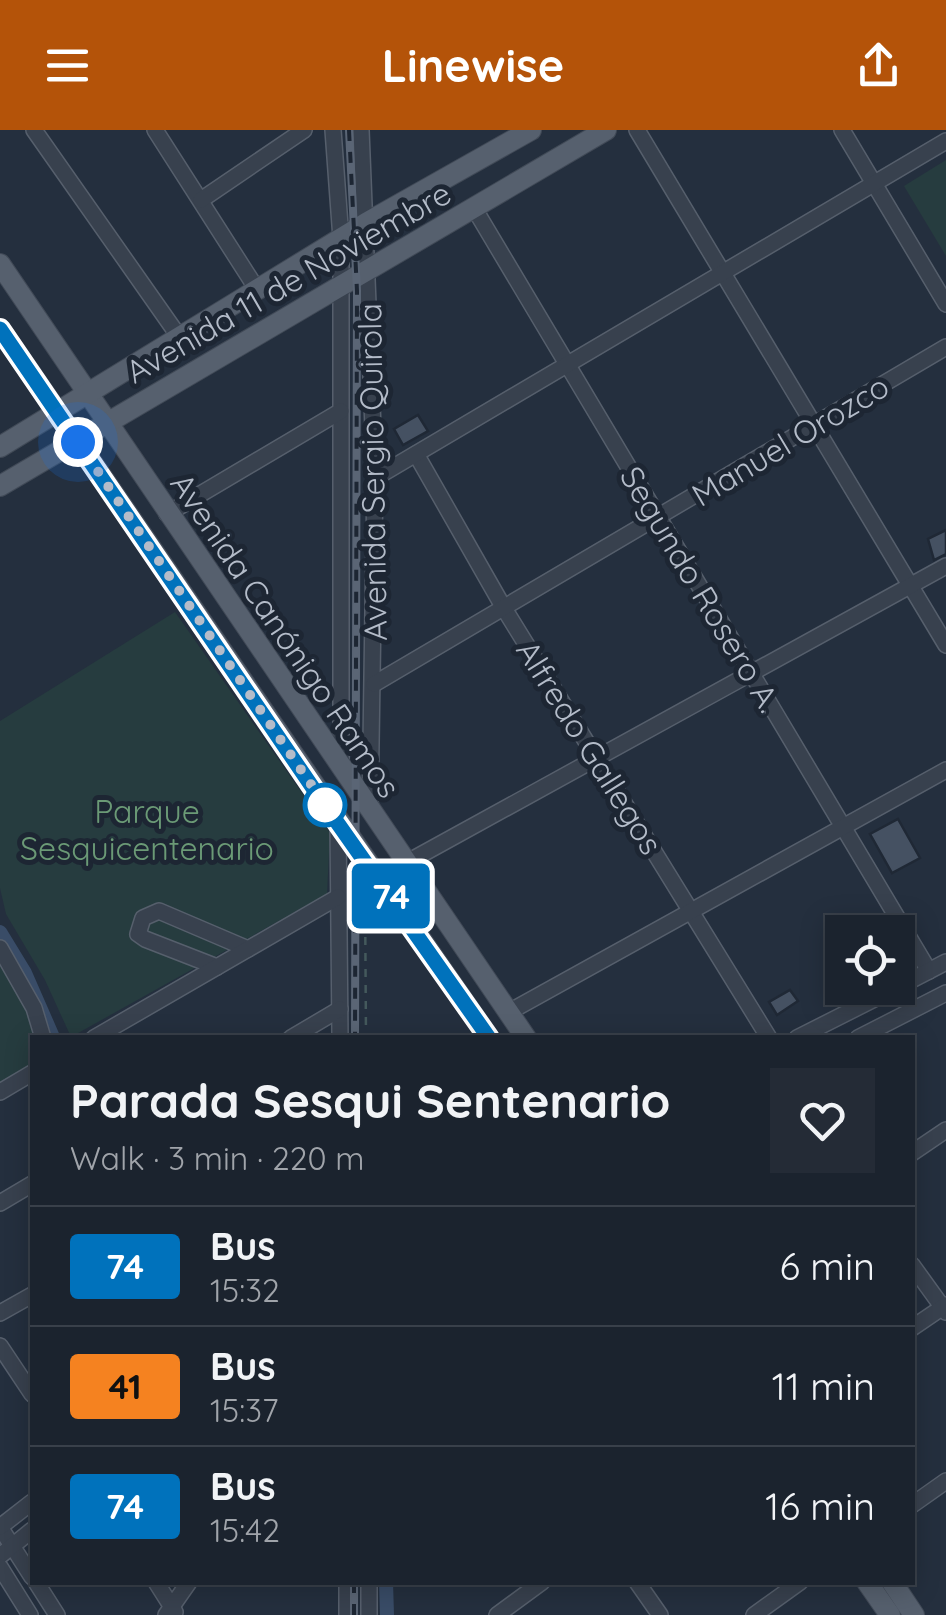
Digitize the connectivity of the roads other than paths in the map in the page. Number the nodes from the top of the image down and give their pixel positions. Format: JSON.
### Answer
{"nodes":[{"id":1,"x":34,"y":130,"type":"edge"},
{"id":2,"x":155,"y":130,"type":"edge"},
{"id":3,"x":304,"y":130,"type":"edge"},
{"id":4,"x":333,"y":130,"type":"edge"},
{"id":5,"x":361,"y":130,"type":"edge"},
{"id":6,"x":532,"y":130,"type":"edge"},
{"id":7,"x":606,"y":130,"type":"edge"},
{"id":8,"x":637,"y":130,"type":"edge"},
{"id":9,"x":842,"y":130,"type":"edge"},
{"id":10,"x":946,"y":141,"type":"edge"},
{"id":11,"x":872,"y":183,"type":"junction"},
{"id":12,"x":202,"y":200,"type":"junction"},
{"id":13,"x":474,"y":208,"type":"junction"},
{"id":14,"x":366,"y":223,"type":"junction"},
{"id":15,"x":341,"y":238,"type":"junction"},
{"id":16,"x":0,"y":264,"type":"edge"},
{"id":17,"x":369,"y":267,"type":"junction"},
{"id":18,"x":720,"y":273,"type":"junction"},
{"id":19,"x":341,"y":284,"type":"junction"},
{"id":20,"x":258,"y":291,"type":"junction"},
{"id":21,"x":946,"y":304,"type":"edge"},
{"id":22,"x":0,"y":329,"type":"edge"},
{"id":23,"x":180,"y":338,"type":"junction"},
{"id":24,"x":946,"y":347,"type":"edge"},
{"id":25,"x":568,"y":365,"type":"junction"},
{"id":26,"x":88,"y":394,"type":"junction"},
{"id":27,"x":341,"y":411,"type":"junction"},
{"id":28,"x":57,"y":412,"type":"junction"},
{"id":29,"x":106,"y":423,"type":"junction"},
{"id":30,"x":812,"y":427,"type":"junction"},
{"id":31,"x":78,"y":442,"type":"junction"},
{"id":32,"x":0,"y":446,"type":"edge"},
{"id":33,"x":416,"y":454,"type":"junction"},
{"id":34,"x":375,"y":478,"type":"junction"},
{"id":35,"x":0,"y":486,"type":"edge"},
{"id":36,"x":167,"y":514,"type":"junction"},
{"id":37,"x":659,"y":518,"type":"junction"},
{"id":38,"x":946,"y":566,"type":"edge"},
{"id":39,"x":910,"y":586,"type":"junction"},
{"id":40,"x":505,"y":610,"type":"junction"},
{"id":41,"x":946,"y":645,"type":"edge"},
{"id":42,"x":752,"y":674,"type":"junction"},
{"id":43,"x":374,"y":684,"type":"junction"},
{"id":44,"x":598,"y":759,"type":"junction"},
{"id":45,"x":340,"y":770,"type":"junction"},
{"id":46,"x":946,"y":770,"type":"edge"},
{"id":47,"x":315,"y":791,"type":"junction"},
{"id":48,"x":370,"y":814,"type":"junction"},
{"id":49,"x":338,"y":823,"type":"junction"},
{"id":50,"x":844,"y":828,"type":"junction"},
{"id":51,"x":406,"y":863,"type":"junction"},
{"id":52,"x":338,"y":897,"type":"junction"},
{"id":53,"x":692,"y":912,"type":"junction"},
{"id":54,"x":0,"y":948,"type":"edge"},
{"id":55,"x":248,"y":949,"type":"junction"},
{"id":56,"x":946,"y":962,"type":"edge"},
{"id":57,"x":217,"y":966,"type":"junction"},
{"id":58,"x":929,"y":970,"type":"junction"},
{"id":59,"x":915,"y":977,"type":"edge"},
{"id":60,"x":946,"y":993,"type":"edge"},
{"id":61,"x":862,"y":1005,"type":"edge"},
{"id":62,"x":340,"y":1009,"type":"junction"},
{"id":63,"x":509,"y":1012,"type":"junction"},
{"id":64,"x":42,"y":1035,"type":"edge"},
{"id":65,"x":99,"y":1035,"type":"edge"},
{"id":66,"x":296,"y":1035,"type":"edge"},
{"id":67,"x":340,"y":1035,"type":"edge"},
{"id":68,"x":487,"y":1035,"type":"edge"},
{"id":69,"x":524,"y":1035,"type":"edge"},
{"id":70,"x":767,"y":1035,"type":"edge"},
{"id":71,"x":804,"y":1035,"type":"edge"},
{"id":72,"x":864,"y":1035,"type":"edge"},
{"id":73,"x":30,"y":1074,"type":"edge"},
{"id":74,"x":0,"y":1092,"type":"edge"},
{"id":75,"x":946,"y":1130,"type":"edge"},
{"id":76,"x":915,"y":1151,"type":"edge"},
{"id":77,"x":30,"y":1185,"type":"edge"},
{"id":78,"x":0,"y":1203,"type":"edge"},
{"id":79,"x":915,"y":1269,"type":"edge"},
{"id":80,"x":30,"y":1296,"type":"edge"},
{"id":81,"x":945,"y":1308,"type":"edge"},
{"id":82,"x":0,"y":1313,"type":"edge"},
{"id":83,"x":915,"y":1326,"type":"edge"},
{"id":84,"x":0,"y":1346,"type":"edge"},
{"id":85,"x":30,"y":1391,"type":"edge"},
{"id":86,"x":946,"y":1481,"type":"edge"},
{"id":87,"x":915,"y":1503,"type":"edge"},
{"id":88,"x":30,"y":1504,"type":"edge"},
{"id":89,"x":0,"y":1527,"type":"edge"},
{"id":90,"x":30,"y":1532,"type":"edge"},
{"id":91,"x":6,"y":1551,"type":"edge"},
{"id":92,"x":0,"y":1567,"type":"edge"},
{"id":93,"x":30,"y":1576,"type":"edge"},
{"id":94,"x":37,"y":1585,"type":"edge"},
{"id":95,"x":158,"y":1585,"type":"edge"},
{"id":96,"x":187,"y":1585,"type":"edge"},
{"id":97,"x":348,"y":1585,"type":"edge"},
{"id":98,"x":369,"y":1585,"type":"edge"},
{"id":99,"x":538,"y":1585,"type":"edge"},
{"id":100,"x":639,"y":1585,"type":"edge"},
{"id":101,"x":796,"y":1585,"type":"edge"},
{"id":102,"x":870,"y":1585,"type":"edge"},
{"id":103,"x":894,"y":1585,"type":"edge"},
{"id":104,"x":172,"y":1612,"type":"edge"},
{"id":105,"x":30,"y":1615,"type":"edge"},
{"id":106,"x":57,"y":1615,"type":"edge"},
{"id":107,"x":347,"y":1615,"type":"edge"},
{"id":108,"x":369,"y":1615,"type":"edge"},
{"id":109,"x":497,"y":1615,"type":"edge"},
{"id":110,"x":660,"y":1615,"type":"edge"},
{"id":111,"x":754,"y":1615,"type":"edge"},
{"id":112,"x":890,"y":1615,"type":"edge"},
{"id":113,"x":914,"y":1615,"type":"edge"}],
"edges":[{"from":1,"to":23,"type":"street"},
{"from":2,"to":12,"type":"street"},
{"from":3,"to":12,"type":"street"},
{"from":4,"to":15,"type":"street","name":"Avenida Sergio Quirola"},
{"from":5,"to":14,"type":"street","name":"Avenida Sergio Quirola"},
{"from":6,"to":14,"type":"main road","name":"Avenida 11 de Noviembre"},
{"from":7,"to":13,"type":"main road","name":"Avenida 11 de Noviembre"},
{"from":8,"to":18,"type":"street"},
{"from":9,"to":11,"type":"street"},
{"from":10,"to":11,"type":"street"},
{"from":11,"to":18,"type":"street"},
{"from":11,"to":21,"type":"street"},
{"from":12,"to":20,"type":"street"},
{"from":13,"to":17,"type":"main road","name":"Avenida 11 de Noviembre"},
{"from":13,"to":25,"type":"street","name":"Segundo Rosero A."},
{"from":14,"to":15,"type":"main road","name":"Avenida 11 de Noviembre"},
{"from":14,"to":17,"type":"street","name":"Avenida Sergio Quirola"},
{"from":15,"to":19,"type":"street","name":"Avenida Sergio Quirola"},
{"from":15,"to":20,"type":"main road","name":"Avenida 11 de Noviembre"},
{"from":16,"to":26,"type":"main road","name":"Avenida Canónigo Ramos"},
{"from":17,"to":19,"type":"main road","name":"Avenida 11 de Noviembre"},
{"from":17,"to":34,"type":"street","name":"Avenida Sergio Quirola"},
{"from":18,"to":25,"type":"street"},
{"from":18,"to":30,"type":"street"},
{"from":19,"to":27,"type":"street","name":"Avenida Sergio Quirola"},
{"from":19,"to":29,"type":"main road","name":"Avenida 11 de Noviembre"},
{"from":20,"to":23,"type":"main road","name":"Avenida 11 de Noviembre"},
{"from":22,"to":28,"type":"main road","name":"Avenida Canónigo Ramos"},
{"from":23,"to":26,"type":"main road","name":"Avenida 11 de Noviembre"},
{"from":24,"to":30,"type":"street","name":"Manuel Orozco"},
{"from":25,"to":33,"type":"street"},
{"from":25,"to":37,"type":"street","name":"Segundo Rosero A."},
{"from":26,"to":28,"type":"main road","name":"Avenida 11 de Noviembre"},
{"from":26,"to":29,"type":"main road","name":"Avenida Canónigo Ramos"},
{"from":27,"to":36,"type":"street"},
{"from":27,"to":45,"type":"street","name":"Avenida Sergio Quirola"},
{"from":28,"to":31,"type":"main road","name":"Avenida Canónigo Ramos"},
{"from":28,"to":32,"type":"main road","name":"Avenida 11 de Noviembre"},
{"from":29,"to":31,"type":"main road","name":"Avenida 11 de Noviembre"},
{"from":29,"to":36,"type":"main road","name":"Avenida Canónigo Ramos"},
{"from":30,"to":37,"type":"street","name":"Manuel Orozco"},
{"from":30,"to":39,"type":"street"},
{"from":31,"to":35,"type":"main road","name":"Avenida 11 de Noviembre"},
{"from":31,"to":47,"type":"main road","name":"Avenida Canónigo Ramos"},
{"from":33,"to":34,"type":"street"},
{"from":33,"to":40,"type":"street","name":"Alfredo Gallegos"},
{"from":34,"to":43,"type":"street","name":"Avenida Sergio Quirola"},
{"from":36,"to":45,"type":"main road","name":"Avenida Canónigo Ramos"},
{"from":37,"to":40,"type":"street","name":"Manuel Orozco"},
{"from":37,"to":42,"type":"street","name":"Segundo Rosero A."},
{"from":38,"to":39,"type":"street"},
{"from":39,"to":41,"type":"street"},
{"from":39,"to":42,"type":"street"},
{"from":40,"to":43,"type":"street","name":"Manuel Orozco"},
{"from":40,"to":44,"type":"street","name":"Alfredo Gallegos"},
{"from":42,"to":44,"type":"street"},
{"from":42,"to":50,"type":"street","name":"Segundo Rosero A."},
{"from":43,"to":48,"type":"street","name":"Avenida Sergio Quirola"},
{"from":44,"to":51,"type":"street"},
{"from":44,"to":53,"type":"street","name":"Alfredo Gallegos"},
{"from":45,"to":47,"type":"main road"},
{"from":45,"to":48,"type":"main road","name":"Avenida Canónigo Ramos"},
{"from":46,"to":50,"type":"street"},
{"from":47,"to":49,"type":"main road","name":"Avenida Canónigo Ramos"},
{"from":48,"to":51,"type":"main road","name":"Avenida Canónigo Ramos"},
{"from":49,"to":52,"type":"street"},
{"from":49,"to":68,"type":"main road","name":"Avenida Canónigo Ramos"},
{"from":50,"to":53,"type":"street"},
{"from":50,"to":58,"type":"street","name":"Segundo Rosero A."},
{"from":51,"to":63,"type":"main road","name":"Avenida Canónigo Ramos"},
{"from":52,"to":55,"type":"street"},
{"from":52,"to":62,"type":"street"},
{"from":53,"to":63,"type":"street"},
{"from":53,"to":70,"type":"street","name":"Alfredo Gallegos"},
{"from":54,"to":64,"type":"street"},
{"from":55,"to":57,"type":"street"},
{"from":55,"to":57,"type":"street"},
{"from":56,"to":58,"type":"street"},
{"from":57,"to":65,"type":"street"},
{"from":58,"to":59,"type":"street"},
{"from":60,"to":72,"type":"street"},
{"from":61,"to":71,"type":"street"},
{"from":62,"to":66,"type":"street"},
{"from":62,"to":67,"type":"street"},
{"from":63,"to":69,"type":"main road","name":"Avenida Canónigo Ramos"},
{"from":73,"to":74,"type":"street"},
{"from":75,"to":76,"type":"street"},
{"from":77,"to":78,"type":"street"},
{"from":79,"to":81,"type":"street"},
{"from":80,"to":82,"type":"street"},
{"from":81,"to":83,"type":"street"},
{"from":84,"to":85,"type":"street"},
{"from":86,"to":87,"type":"street"},
{"from":88,"to":89,"type":"street"},
{"from":89,"to":91,"type":"street"},
{"from":90,"to":91,"type":"street"},
{"from":91,"to":93,"type":"street"},
{"from":92,"to":105,"type":"street"},
{"from":94,"to":106,"type":"street"},
{"from":95,"to":104,"type":"street"},
{"from":96,"to":104,"type":"street"},
{"from":97,"to":107,"type":"street"},
{"from":98,"to":108,"type":"street"},
{"from":99,"to":109,"type":"street"},
{"from":100,"to":110,"type":"street"},
{"from":101,"to":111,"type":"street"},
{"from":102,"to":112,"type":"main road"},
{"from":103,"to":113,"type":"main road"}]}
